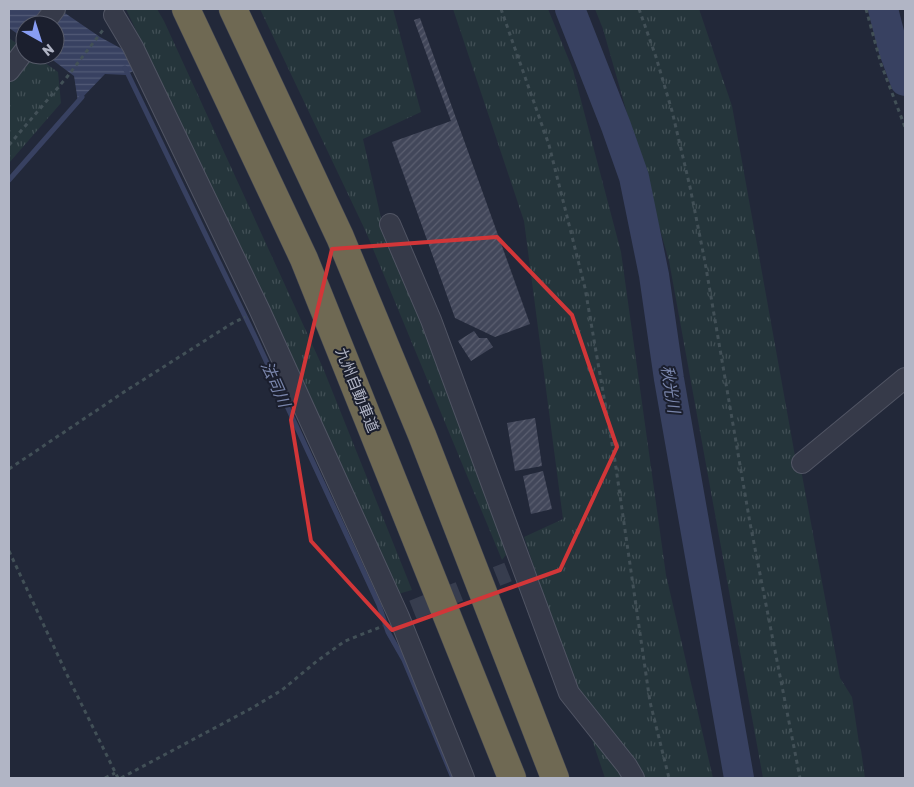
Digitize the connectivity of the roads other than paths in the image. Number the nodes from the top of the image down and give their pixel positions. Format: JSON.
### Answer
{"nodes":[{"id":1,"x":186,"y":9,"type":"edge"},
{"id":2,"x":232,"y":9,"type":"edge"},
{"id":3,"x":114,"y":15,"type":"dead end"},
{"id":4,"x":390,"y":224,"type":"dead end"},
{"id":5,"x":905,"y":378,"type":"edge"},
{"id":6,"x":802,"y":463,"type":"dead end"},
{"id":7,"x":464,"y":778,"type":"edge"},
{"id":8,"x":512,"y":778,"type":"edge"},
{"id":9,"x":555,"y":778,"type":"edge"},
{"id":10,"x":634,"y":778,"type":"edge"}],
"edges":[{"from":1,"to":8,"type":"highway","name":"九州自動車道"},
{"from":2,"to":9,"type":"highway"},
{"from":3,"to":7,"type":"street"},
{"from":4,"to":10,"type":"street"},
{"from":5,"to":6,"type":"street"}]}
